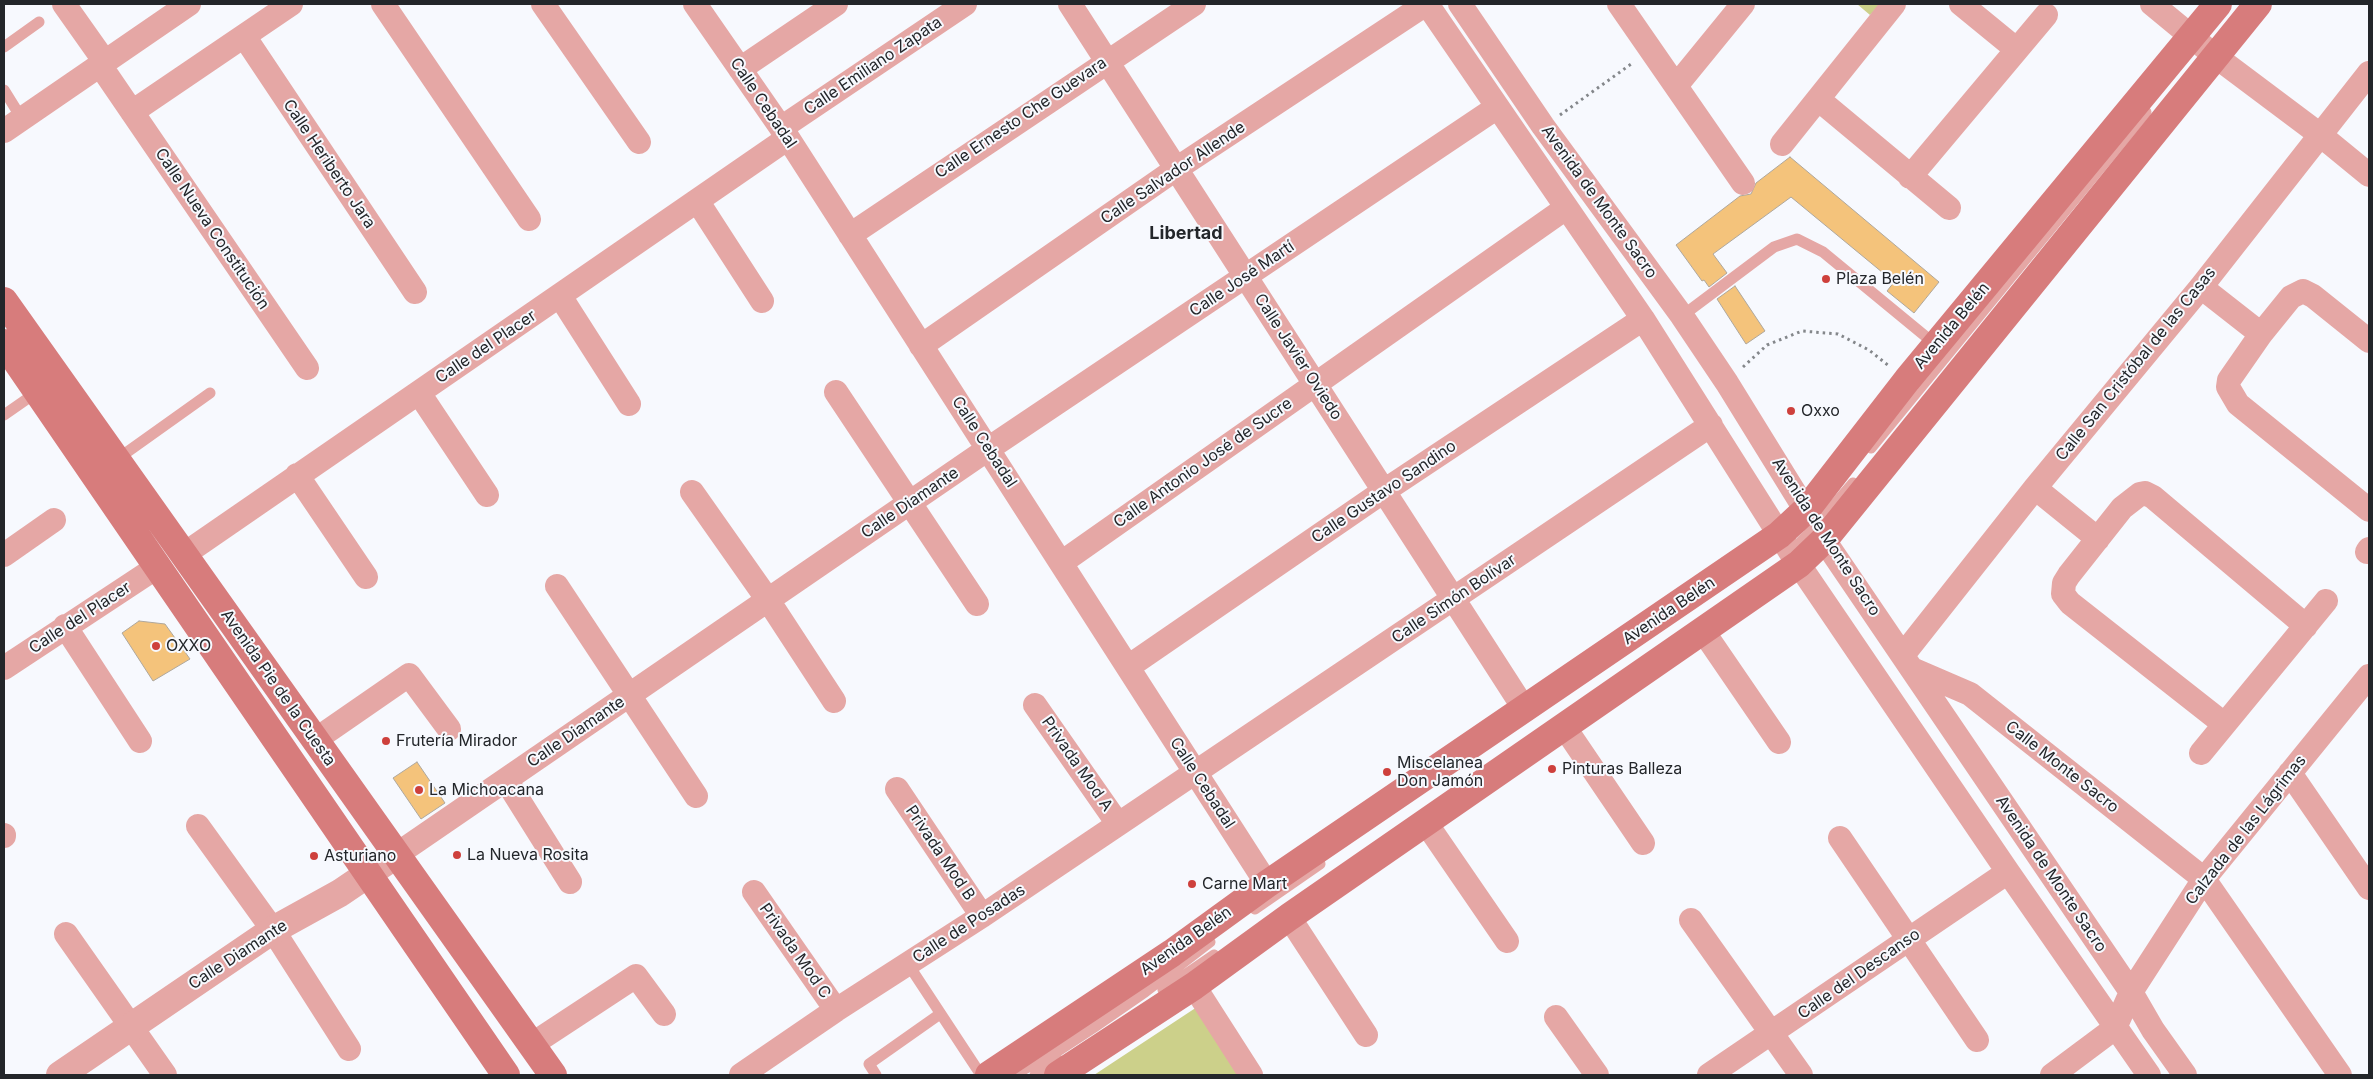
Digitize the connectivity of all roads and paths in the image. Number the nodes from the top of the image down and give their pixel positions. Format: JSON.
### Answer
{"nodes":[{"id":1,"x":64,"y":4,"type":"edge"},
{"id":2,"x":189,"y":4,"type":"edge"},
{"id":3,"x":291,"y":4,"type":"edge"},
{"id":4,"x":383,"y":4,"type":"edge"},
{"id":5,"x":544,"y":4,"type":"edge"},
{"id":6,"x":695,"y":4,"type":"edge"},
{"id":7,"x":836,"y":4,"type":"edge"},
{"id":8,"x":965,"y":4,"type":"edge"},
{"id":9,"x":1070,"y":4,"type":"edge"},
{"id":10,"x":1194,"y":4,"type":"edge"},
{"id":11,"x":1426,"y":4,"type":"edge"},
{"id":12,"x":1460,"y":4,"type":"edge"},
{"id":13,"x":1619,"y":4,"type":"edge"},
{"id":14,"x":1743,"y":4,"type":"edge"},
{"id":15,"x":1894,"y":4,"type":"edge"},
{"id":16,"x":1961,"y":4,"type":"edge"},
{"id":17,"x":2152,"y":4,"type":"edge"},
{"id":18,"x":2246,"y":4,"type":"edge"},
{"id":19,"x":2258,"y":4,"type":"edge"},
{"id":20,"x":2223,"y":7,"type":"edge"},
{"id":21,"x":2046,"y":15,"type":"dead end"},
{"id":22,"x":39,"y":22,"type":"dead end"},
{"id":23,"x":244,"y":36,"type":"junction"},
{"id":24,"x":4,"y":47,"type":"edge"},
{"id":25,"x":2202,"y":47,"type":"junction"},
{"id":26,"x":2016,"y":49,"type":"junction"},
{"id":27,"x":1651,"y":50,"type":"junction"},
{"id":28,"x":1106,"y":60,"type":"junction"},
{"id":29,"x":102,"y":64,"type":"junction"},
{"id":30,"x":740,"y":68,"type":"junction"},
{"id":31,"x":2369,"y":73,"type":"edge"},
{"id":32,"x":1676,"y":86,"type":"junction"},
{"id":33,"x":4,"y":90,"type":"edge"},
{"id":34,"x":1818,"y":99,"type":"junction"},
{"id":35,"x":2155,"y":101,"type":"dead end"},
{"id":36,"x":1496,"y":108,"type":"junction"},
{"id":37,"x":132,"y":112,"type":"junction"},
{"id":38,"x":13,"y":125,"type":"edge"},
{"id":39,"x":1543,"y":126,"type":"junction"},
{"id":40,"x":785,"y":133,"type":"junction"},
{"id":41,"x":2319,"y":134,"type":"junction"},
{"id":42,"x":639,"y":142,"type":"dead end"},
{"id":43,"x":1782,"y":144,"type":"dead end"},
{"id":44,"x":1176,"y":169,"type":"junction"},
{"id":45,"x":2369,"y":175,"type":"edge"},
{"id":46,"x":1910,"y":177,"type":"junction"},
{"id":47,"x":1742,"y":183,"type":"dead end"},
{"id":48,"x":698,"y":202,"type":"junction"},
{"id":49,"x":1566,"y":208,"type":"junction"},
{"id":50,"x":1949,"y":208,"type":"dead end"},
{"id":51,"x":529,"y":219,"type":"dead end"},
{"id":52,"x":850,"y":235,"type":"junction"},
{"id":53,"x":1246,"y":276,"type":"junction"},
{"id":54,"x":2200,"y":287,"type":"junction"},
{"id":55,"x":415,"y":292,"type":"dead end"},
{"id":56,"x":560,"y":296,"type":"junction"},
{"id":57,"x":4,"y":301,"type":"edge"},
{"id":58,"x":762,"y":301,"type":"dead end"},
{"id":59,"x":1682,"y":316,"type":"junction"},
{"id":60,"x":1643,"y":319,"type":"junction"},
{"id":61,"x":2261,"y":334,"type":"junction"},
{"id":62,"x":6,"y":335,"type":"edge"},
{"id":63,"x":2369,"y":341,"type":"edge"},
{"id":64,"x":33,"y":343,"type":"junction"},
{"id":65,"x":1936,"y":345,"type":"junction"},
{"id":66,"x":921,"y":346,"type":"junction"},
{"id":67,"x":306,"y":368,"type":"dead end"},
{"id":68,"x":1907,"y":380,"type":"junction"},
{"id":69,"x":1727,"y":383,"type":"junction"},
{"id":70,"x":1315,"y":384,"type":"junction"},
{"id":71,"x":38,"y":392,"type":"junction"},
{"id":72,"x":836,"y":392,"type":"dead end"},
{"id":73,"x":210,"y":393,"type":"dead end"},
{"id":74,"x":419,"y":393,"type":"junction"},
{"id":75,"x":629,"y":404,"type":"dead end"},
{"id":76,"x":4,"y":415,"type":"edge"},
{"id":77,"x":1712,"y":425,"type":"junction"},
{"id":78,"x":988,"y":449,"type":"junction"},
{"id":79,"x":116,"y":460,"type":"junction"},
{"id":80,"x":297,"y":475,"type":"junction"},
{"id":81,"x":1854,"y":475,"type":"dead end"},
{"id":82,"x":2035,"y":488,"type":"junction"},
{"id":83,"x":1384,"y":491,"type":"junction"},
{"id":84,"x":692,"y":492,"type":"dead end"},
{"id":85,"x":488,"y":496,"type":"dead end"},
{"id":86,"x":910,"y":503,"type":"junction"},
{"id":87,"x":2369,"y":510,"type":"edge"},
{"id":88,"x":54,"y":520,"type":"dead end"},
{"id":89,"x":1815,"y":524,"type":"junction"},
{"id":90,"x":2098,"y":539,"type":"junction"},
{"id":91,"x":1787,"y":551,"type":"junction"},
{"id":92,"x":4,"y":555,"type":"edge"},
{"id":93,"x":183,"y":555,"type":"junction"},
{"id":94,"x":1061,"y":563,"type":"junction"},
{"id":95,"x":157,"y":567,"type":"junction"},
{"id":96,"x":366,"y":577,"type":"dead end"},
{"id":97,"x":557,"y":586,"type":"dead end"},
{"id":98,"x":768,"y":600,"type":"junction"},
{"id":99,"x":1454,"y":600,"type":"junction"},
{"id":100,"x":2326,"y":601,"type":"dead end"},
{"id":101,"x":977,"y":604,"type":"dead end"},
{"id":102,"x":65,"y":626,"type":"junction"},
{"id":103,"x":2306,"y":626,"type":"junction"},
{"id":104,"x":1703,"y":631,"type":"junction"},
{"id":105,"x":1908,"y":662,"type":"junction"},
{"id":106,"x":1128,"y":667,"type":"junction"},
{"id":107,"x":4,"y":668,"type":"edge"},
{"id":108,"x":2369,"y":676,"type":"edge"},
{"id":109,"x":629,"y":696,"type":"junction"},
{"id":110,"x":834,"y":701,"type":"dead end"},
{"id":111,"x":1556,"y":701,"type":"dead end"},
{"id":112,"x":1035,"y":705,"type":"dead end"},
{"id":113,"x":1527,"y":717,"type":"junction"},
{"id":114,"x":2224,"y":724,"type":"junction"},
{"id":115,"x":1565,"y":728,"type":"junction"},
{"id":116,"x":449,"y":729,"type":"dead end"},
{"id":117,"x":315,"y":740,"type":"junction"},
{"id":118,"x":140,"y":741,"type":"dead end"},
{"id":119,"x":1779,"y":742,"type":"dead end"},
{"id":120,"x":2201,"y":753,"type":"dead end"},
{"id":121,"x":1195,"y":772,"type":"junction"},
{"id":122,"x":2290,"y":773,"type":"junction"},
{"id":123,"x":506,"y":780,"type":"junction"},
{"id":124,"x":897,"y":789,"type":"dead end"},
{"id":125,"x":696,"y":796,"type":"dead end"},
{"id":126,"x":1426,"y":823,"type":"junction"},
{"id":127,"x":1118,"y":824,"type":"junction"},
{"id":128,"x":198,"y":826,"type":"dead end"},
{"id":129,"x":1840,"y":838,"type":"dead end"},
{"id":130,"x":1643,"y":843,"type":"dead end"},
{"id":131,"x":396,"y":855,"type":"junction"},
{"id":132,"x":1328,"y":859,"type":"dead end"},
{"id":133,"x":2008,"y":872,"type":"junction"},
{"id":134,"x":368,"y":874,"type":"junction"},
{"id":135,"x":2204,"y":879,"type":"junction"},
{"id":136,"x":570,"y":882,"type":"dead end"},
{"id":137,"x":1267,"y":884,"type":"junction"},
{"id":138,"x":1312,"y":886,"type":"dead end"},
{"id":139,"x":2369,"y":888,"type":"edge"},
{"id":140,"x":754,"y":892,"type":"dead end"},
{"id":141,"x":1284,"y":913,"type":"junction"},
{"id":142,"x":1246,"y":915,"type":"dead end"},
{"id":143,"x":982,"y":916,"type":"junction"},
{"id":144,"x":1691,"y":920,"type":"dead end"},
{"id":145,"x":273,"y":930,"type":"junction"},
{"id":146,"x":1222,"y":932,"type":"dead end"},
{"id":147,"x":66,"y":934,"type":"dead end"},
{"id":148,"x":1908,"y":940,"type":"junction"},
{"id":149,"x":1506,"y":941,"type":"dead end"},
{"id":150,"x":1223,"y":948,"type":"dead end"},
{"id":151,"x":908,"y":964,"type":"junction"},
{"id":152,"x":1194,"y":986,"type":"junction"},
{"id":153,"x":2131,"y":992,"type":"junction"},
{"id":154,"x":836,"y":1010,"type":"junction"},
{"id":155,"x":664,"y":1014,"type":"dead end"},
{"id":156,"x":940,"y":1014,"type":"junction"},
{"id":157,"x":1556,"y":1017,"type":"dead end"},
{"id":158,"x":131,"y":1027,"type":"junction"},
{"id":159,"x":2115,"y":1028,"type":"junction"},
{"id":160,"x":1772,"y":1034,"type":"junction"},
{"id":161,"x":1366,"y":1035,"type":"dead end"},
{"id":162,"x":1977,"y":1040,"type":"dead end"},
{"id":163,"x":531,"y":1045,"type":"junction"},
{"id":164,"x":349,"y":1050,"type":"dead end"},
{"id":165,"x":60,"y":1075,"type":"edge"},
{"id":166,"x":165,"y":1075,"type":"edge"},
{"id":167,"x":506,"y":1075,"type":"edge"},
{"id":168,"x":553,"y":1075,"type":"edge"},
{"id":169,"x":742,"y":1075,"type":"edge"},
{"id":170,"x":876,"y":1075,"type":"edge"},
{"id":171,"x":981,"y":1075,"type":"edge"},
{"id":172,"x":989,"y":1075,"type":"edge"},
{"id":173,"x":1013,"y":1075,"type":"edge"},
{"id":174,"x":1035,"y":1075,"type":"edge"},
{"id":175,"x":1058,"y":1075,"type":"edge"},
{"id":176,"x":1251,"y":1075,"type":"edge"},
{"id":177,"x":1597,"y":1075,"type":"edge"},
{"id":178,"x":1709,"y":1075,"type":"edge"},
{"id":179,"x":1801,"y":1075,"type":"edge"},
{"id":180,"x":2052,"y":1075,"type":"edge"},
{"id":181,"x":2149,"y":1075,"type":"edge"},
{"id":182,"x":2185,"y":1075,"type":"edge"},
{"id":183,"x":2340,"y":1075,"type":"edge"}],
"edges":[{"from":1,"to":29,"type":"street"},
{"from":2,"to":29,"type":"street"},
{"from":3,"to":23,"type":"street"},
{"from":4,"to":51,"type":"street"},
{"from":5,"to":42,"type":"street"},
{"from":6,"to":30,"type":"street","name":"Calle Cebadal"},
{"from":7,"to":30,"type":"street"},
{"from":8,"to":40,"type":"street","name":"Calle Emiliano Zapata"},
{"from":9,"to":28,"type":"street","name":"Calle Javier Oviedo"},
{"from":10,"to":28,"type":"street","name":"Calle Ernesto Che Guevara"},
{"from":11,"to":36,"type":"street","name":"Avenida de Monte Sacro"},
{"from":11,"to":44,"type":"street","name":"Calle Salvador Allende"},
{"from":12,"to":39,"type":"street","name":"Avenida de Monte Sacro"},
{"from":13,"to":27,"type":"street"},
{"from":14,"to":32,"type":"street"},
{"from":15,"to":34,"type":"street"},
{"from":16,"to":26,"type":"street"},
{"from":17,"to":25,"type":"street"},
{"from":18,"to":25,"type":"lane"},
{"from":19,"to":25,"type":"main road","name":"Avenida Belén"},
{"from":20,"to":25,"type":"main road","name":"Avenida Belén"},
{"from":21,"to":26,"type":"street"},
{"from":22,"to":24,"type":"lane"},
{"from":23,"to":37,"type":"street"},
{"from":23,"to":55,"type":"street","name":"Calle Heriberto Jara"},
{"from":25,"to":35,"type":"lane"},
{"from":25,"to":41,"type":"street"},
{"from":25,"to":65,"type":"main road","name":"Avenida Belén"},
{"from":25,"to":89,"type":"main road","name":"Avenida Belén"},
{"from":26,"to":46,"type":"street"},
{"from":27,"to":32,"type":"street"},
{"from":27,"to":39,"type":"path"},
{"from":28,"to":44,"type":"street","name":"Calle Javier Oviedo"},
{"from":28,"to":52,"type":"street","name":"Calle Ernesto Che Guevara"},
{"from":29,"to":37,"type":"street","name":"Calle Nueva Constitución"},
{"from":29,"to":38,"type":"street"},
{"from":30,"to":40,"type":"street","name":"Calle Cebadal"},
{"from":31,"to":41,"type":"street","name":"Calle San Cristóbal de las Casas"},
{"from":32,"to":47,"type":"street"},
{"from":33,"to":38,"type":"lane"},
{"from":34,"to":43,"type":"street"},
{"from":34,"to":46,"type":"street"},
{"from":36,"to":49,"type":"street","name":"Avenida de Monte Sacro"},
{"from":36,"to":53,"type":"street","name":"Calle José Martí"},
{"from":37,"to":67,"type":"street","name":"Calle Nueva Constitución"},
{"from":39,"to":59,"type":"street","name":"Avenida de Monte Sacro"},
{"from":40,"to":48,"type":"street","name":"Calle del Placer"},
{"from":40,"to":52,"type":"street","name":"Calle Cebadal"},
{"from":41,"to":45,"type":"street"},
{"from":41,"to":54,"type":"street","name":"Calle San Cristóbal de las Casas"},
{"from":44,"to":53,"type":"street","name":"Calle Javier Oviedo"},
{"from":44,"to":66,"type":"street","name":"Calle Salvador Allende"},
{"from":46,"to":50,"type":"street"},
{"from":48,"to":56,"type":"street","name":"Calle del Placer"},
{"from":48,"to":58,"type":"street"},
{"from":49,"to":60,"type":"street","name":"Avenida de Monte Sacro"},
{"from":49,"to":70,"type":"street","name":"Calle Antonio José de Sucre"},
{"from":52,"to":66,"type":"street","name":"Calle Cebadal"},
{"from":53,"to":70,"type":"street","name":"Calle Javier Oviedo"},
{"from":53,"to":78,"type":"street","name":"Calle José Martí"},
{"from":54,"to":61,"type":"street"},
{"from":54,"to":82,"type":"street","name":"Calle San Cristóbal de las Casas"},
{"from":56,"to":74,"type":"street","name":"Calle del Placer"},
{"from":56,"to":75,"type":"street"},
{"from":57,"to":64,"type":"main road","name":"Avenida Pie de la Cuesta"},
{"from":59,"to":65,"type":"lane"},
{"from":59,"to":69,"type":"street","name":"Avenida de Monte Sacro"},
{"from":60,"to":77,"type":"street","name":"Avenida de Monte Sacro"},
{"from":60,"to":83,"type":"street","name":"Calle Gustavo Sandino"},
{"from":61,"to":63,"type":"street"},
{"from":61,"to":87,"type":"street"},
{"from":62,"to":64,"type":"lane"},
{"from":62,"to":71,"type":"main road","name":"Avenida Pie de la Cuesta"},
{"from":64,"to":79,"type":"main road","name":"Avenida Pie de la Cuesta"},
{"from":65,"to":68,"type":"main road","name":"Avenida Belén"},
{"from":66,"to":78,"type":"street","name":"Calle Cebadal"},
{"from":68,"to":69,"type":"path"},
{"from":68,"to":89,"type":"main road","name":"Avenida Belén"},
{"from":69,"to":89,"type":"street","name":"Avenida de Monte Sacro"},
{"from":70,"to":83,"type":"street","name":"Calle Javier Oviedo"},
{"from":70,"to":94,"type":"street","name":"Calle Antonio José de Sucre"},
{"from":71,"to":76,"type":"lane"},
{"from":71,"to":95,"type":"main road","name":"Avenida Pie de la Cuesta"},
{"from":72,"to":86,"type":"street"},
{"from":73,"to":79,"type":"lane"},
{"from":74,"to":80,"type":"street","name":"Calle del Placer"},
{"from":74,"to":85,"type":"street"},
{"from":77,"to":91,"type":"street","name":"Avenida de Monte Sacro"},
{"from":77,"to":99,"type":"street","name":"Calle Simón Bolívar"},
{"from":78,"to":86,"type":"street","name":"Calle Diamante"},
{"from":78,"to":94,"type":"street","name":"Calle Cebadal"},
{"from":79,"to":93,"type":"main road","name":"Avenida Pie de la Cuesta"},
{"from":80,"to":93,"type":"street","name":"Calle del Placer"},
{"from":80,"to":96,"type":"street"},
{"from":81,"to":89,"type":"lane"},
{"from":82,"to":90,"type":"street"},
{"from":82,"to":105,"type":"street","name":"Calle San Cristóbal de las Casas"},
{"from":83,"to":99,"type":"street","name":"Calle Javier Oviedo"},
{"from":83,"to":106,"type":"street","name":"Calle Gustavo Sandino"},
{"from":84,"to":98,"type":"street"},
{"from":86,"to":98,"type":"street","name":"Calle Diamante"},
{"from":86,"to":101,"type":"street"},
{"from":88,"to":92,"type":"street"},
{"from":89,"to":91,"type":"main road","name":"Avenida Belén"},
{"from":89,"to":91,"type":"main road","name":"Avenida Belén"},
{"from":89,"to":105,"type":"street","name":"Avenida de Monte Sacro"},
{"from":90,"to":103,"type":"street"},
{"from":90,"to":114,"type":"street"},
{"from":91,"to":104,"type":"main road","name":"Avenida Belén"},
{"from":91,"to":111,"type":"lane"},
{"from":91,"to":113,"type":"main road","name":"Avenida Belén"},
{"from":91,"to":133,"type":"street","name":"Avenida de Monte Sacro"},
{"from":93,"to":117,"type":"main road","name":"Avenida Pie de la Cuesta"},
{"from":94,"to":106,"type":"street","name":"Calle Cebadal"},
{"from":95,"to":102,"type":"street","name":"Calle del Placer"},
{"from":95,"to":134,"type":"main road","name":"Avenida Pie de la Cuesta"},
{"from":97,"to":109,"type":"street"},
{"from":98,"to":109,"type":"street","name":"Calle Diamante"},
{"from":98,"to":110,"type":"street"},
{"from":99,"to":113,"type":"street","name":"Calle Javier Oviedo"},
{"from":99,"to":121,"type":"street","name":"Calle Simón Bolívar"},
{"from":100,"to":103,"type":"street"},
{"from":102,"to":107,"type":"street","name":"Calle del Placer"},
{"from":102,"to":118,"type":"street"},
{"from":103,"to":114,"type":"street"},
{"from":104,"to":115,"type":"main road","name":"Avenida Belén"},
{"from":104,"to":119,"type":"street"},
{"from":105,"to":135,"type":"street","name":"Calle Monte Sacro"},
{"from":105,"to":153,"type":"street","name":"Avenida de Monte Sacro"},
{"from":106,"to":121,"type":"street","name":"Calle Cebadal"},
{"from":108,"to":122,"type":"street","name":"Calzada de las Lágrimas"},
{"from":109,"to":123,"type":"street","name":"Calle Diamante"},
{"from":109,"to":125,"type":"street"},
{"from":112,"to":127,"type":"street","name":"Privada Mod A"},
{"from":113,"to":137,"type":"main road","name":"Avenida Belén"},
{"from":114,"to":120,"type":"street"},
{"from":115,"to":126,"type":"main road","name":"Avenida Belén"},
{"from":115,"to":130,"type":"street"},
{"from":116,"to":117,"type":"street"},
{"from":117,"to":131,"type":"main road","name":"Avenida Pie de la Cuesta"},
{"from":121,"to":127,"type":"street","name":"Calle de Posadas"},
{"from":121,"to":137,"type":"street","name":"Calle Cebadal"},
{"from":122,"to":135,"type":"street","name":"Calzada de las Lágrimas"},
{"from":122,"to":139,"type":"street"},
{"from":123,"to":131,"type":"street","name":"Calle Diamante"},
{"from":123,"to":136,"type":"street"},
{"from":124,"to":143,"type":"street","name":"Privada Mod B"},
{"from":126,"to":141,"type":"main road","name":"Avenida Belén"},
{"from":126,"to":149,"type":"street"},
{"from":127,"to":143,"type":"street","name":"Calle de Posadas"},
{"from":128,"to":145,"type":"street"},
{"from":129,"to":148,"type":"street"},
{"from":131,"to":134,"type":"street","name":"Calle Diamante"},
{"from":131,"to":163,"type":"main road","name":"Avenida Pie de la Cuesta"},
{"from":132,"to":142,"type":"lane"},
{"from":133,"to":148,"type":"street","name":"Calle del Descanso"},
{"from":133,"to":159,"type":"street","name":"Avenida de Monte Sacro"},
{"from":134,"to":145,"type":"street","name":"Calle Diamante"},
{"from":134,"to":167,"type":"main road","name":"Avenida Pie de la Cuesta"},
{"from":135,"to":153,"type":"street","name":"Calzada de las Lágrimas"},
{"from":135,"to":183,"type":"street","name":"Calle Monte Sacro"},
{"from":137,"to":172,"type":"main road","name":"Avenida Belén"},
{"from":138,"to":141,"type":"lane"},
{"from":140,"to":154,"type":"street","name":"Privada Mod C"},
{"from":141,"to":152,"type":"main road","name":"Avenida Belén"},
{"from":141,"to":161,"type":"street"},
{"from":143,"to":151,"type":"street","name":"Calle de Posadas"},
{"from":144,"to":160,"type":"street"},
{"from":145,"to":158,"type":"street","name":"Calle Diamante"},
{"from":145,"to":164,"type":"street"},
{"from":146,"to":173,"type":"lane"},
{"from":147,"to":158,"type":"street"},
{"from":148,"to":160,"type":"street","name":"Calle del Descanso"},
{"from":148,"to":162,"type":"street"},
{"from":150,"to":174,"type":"lane"},
{"from":151,"to":154,"type":"street","name":"Calle de Posadas"},
{"from":151,"to":156,"type":"lane"},
{"from":152,"to":175,"type":"main road","name":"Avenida Belén"},
{"from":152,"to":176,"type":"street"},
{"from":153,"to":159,"type":"street","name":"Calzada de las Lágrimas"},
{"from":153,"to":182,"type":"street","name":"Avenida de Monte Sacro"},
{"from":154,"to":169,"type":"street","name":"Calle de Posadas"},
{"from":155,"to":163,"type":"street"},
{"from":156,"to":170,"type":"lane"},
{"from":156,"to":171,"type":"lane"},
{"from":157,"to":177,"type":"street"},
{"from":158,"to":165,"type":"street","name":"Calle Diamante"},
{"from":158,"to":166,"type":"street"},
{"from":159,"to":180,"type":"street","name":"Calzada de las Lágrimas"},
{"from":159,"to":181,"type":"street","name":"Avenida de Monte Sacro"},
{"from":160,"to":178,"type":"street","name":"Calle del Descanso"},
{"from":160,"to":179,"type":"street"},
{"from":163,"to":168,"type":"main road","name":"Avenida Pie de la Cuesta"}]}
